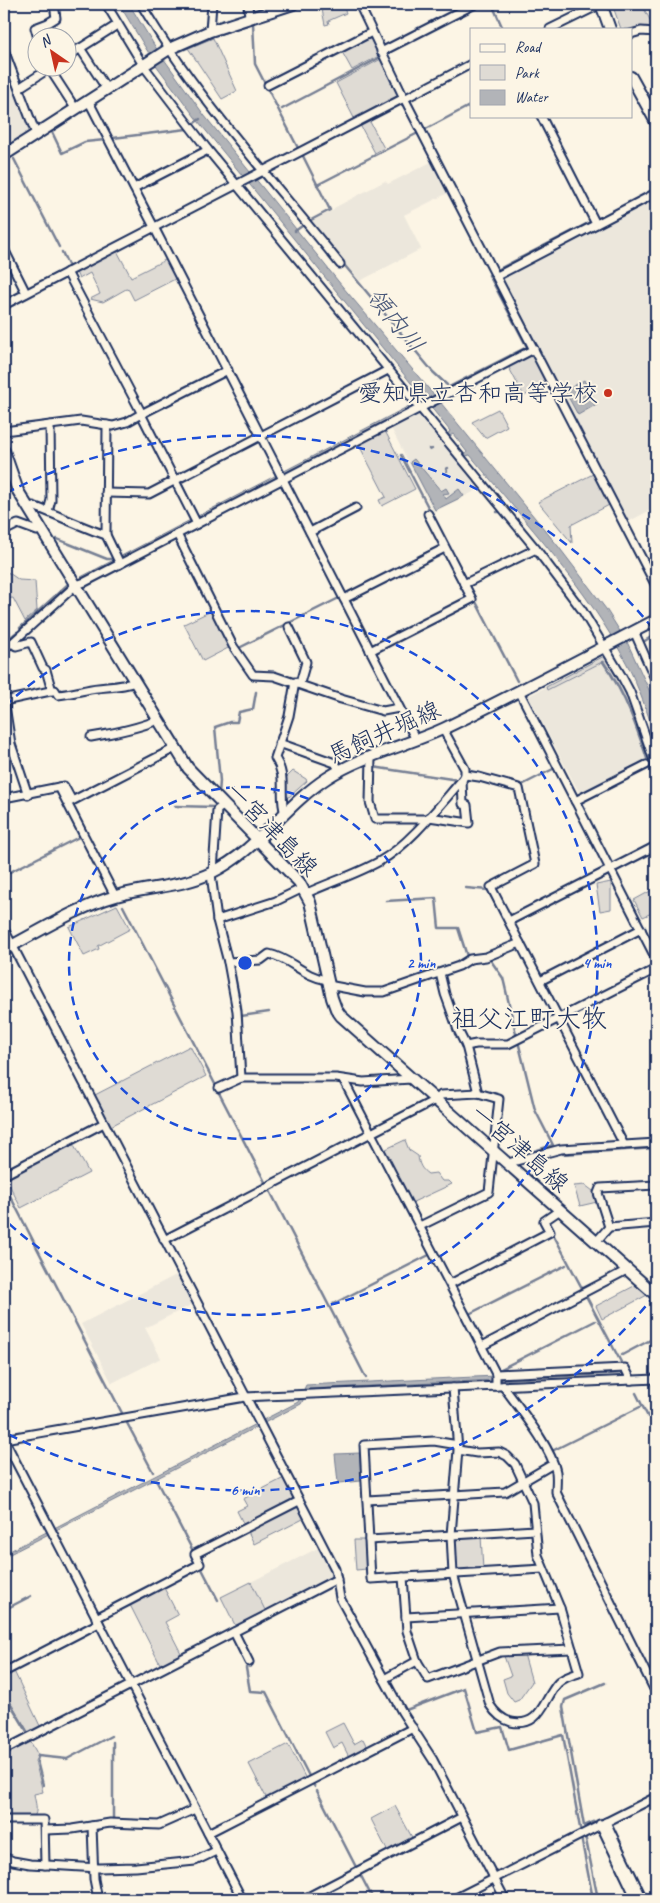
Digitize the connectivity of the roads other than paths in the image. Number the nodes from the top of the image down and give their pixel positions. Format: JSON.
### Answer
{"nodes":[{"id":1,"x":54,"y":4,"type":"edge"},
{"id":2,"x":106,"y":4,"type":"edge"},
{"id":3,"x":141,"y":4,"type":"edge"},
{"id":4,"x":212,"y":4,"type":"edge"},
{"id":5,"x":248,"y":4,"type":"edge"},
{"id":6,"x":293,"y":4,"type":"edge"},
{"id":7,"x":359,"y":4,"type":"edge"},
{"id":8,"x":475,"y":4,"type":"edge"},
{"id":9,"x":602,"y":4,"type":"edge"},
{"id":10,"x":249,"y":18,"type":"junction"},
{"id":11,"x":117,"y":25,"type":"junction"},
{"id":12,"x":35,"y":28,"type":"edge"},
{"id":13,"x":552,"y":28,"type":"edge"},
{"id":14,"x":610,"y":28,"type":"edge"},
{"id":15,"x":210,"y":31,"type":"junction"},
{"id":16,"x":372,"y":32,"type":"junction"},
{"id":17,"x":656,"y":32,"type":"edge"},
{"id":18,"x":632,"y":34,"type":"edge"},
{"id":19,"x":80,"y":48,"type":"joint"},
{"id":20,"x":168,"y":49,"type":"junction"},
{"id":21,"x":4,"y":50,"type":"edge"},
{"id":22,"x":381,"y":52,"type":"junction"},
{"id":23,"x":144,"y":64,"type":"junction"},
{"id":24,"x":470,"y":65,"type":"edge"},
{"id":25,"x":34,"y":78,"type":"edge"},
{"id":26,"x":56,"y":78,"type":"edge"},
{"id":27,"x":632,"y":79,"type":"edge"},
{"id":28,"x":268,"y":85,"type":"dead end"},
{"id":29,"x":19,"y":88,"type":"junction"},
{"id":30,"x":106,"y":88,"type":"junction"},
{"id":31,"x":404,"y":99,"type":"junction"},
{"id":32,"x":88,"y":100,"type":"junction"},
{"id":33,"x":75,"y":108,"type":"junction"},
{"id":34,"x":654,"y":115,"type":"edge"},
{"id":35,"x":542,"y":118,"type":"edge"},
{"id":36,"x":36,"y":134,"type":"junction"},
{"id":37,"x":208,"y":150,"type":"junction"},
{"id":38,"x":4,"y":155,"type":"edge"},
{"id":39,"x":263,"y":171,"type":"junction"},
{"id":40,"x":237,"y":184,"type":"junction"},
{"id":41,"x":134,"y":188,"type":"junction"},
{"id":42,"x":656,"y":193,"type":"edge"},
{"id":43,"x":596,"y":224,"type":"junction"},
{"id":44,"x":154,"y":227,"type":"junction"},
{"id":45,"x":4,"y":249,"type":"edge"},
{"id":46,"x":340,"y":264,"type":"dead end"},
{"id":47,"x":68,"y":272,"type":"junction"},
{"id":48,"x":496,"y":276,"type":"junction"},
{"id":49,"x":26,"y":293,"type":"junction"},
{"id":50,"x":4,"y":305,"type":"edge"},
{"id":51,"x":534,"y":349,"type":"junction"},
{"id":52,"x":228,"y":370,"type":"junction"},
{"id":53,"x":388,"y":370,"type":"junction"},
{"id":54,"x":420,"y":409,"type":"junction"},
{"id":55,"x":141,"y":414,"type":"junction"},
{"id":56,"x":50,"y":425,"type":"junction"},
{"id":57,"x":108,"y":425,"type":"junction"},
{"id":58,"x":4,"y":431,"type":"edge"},
{"id":59,"x":261,"y":436,"type":"junction"},
{"id":60,"x":4,"y":451,"type":"edge"},
{"id":61,"x":282,"y":476,"type":"junction"},
{"id":62,"x":175,"y":481,"type":"junction"},
{"id":63,"x":106,"y":493,"type":"junction"},
{"id":64,"x":356,"y":508,"type":"dead end"},
{"id":65,"x":29,"y":509,"type":"junction"},
{"id":66,"x":48,"y":511,"type":"junction"},
{"id":67,"x":428,"y":514,"type":"dead end"},
{"id":68,"x":196,"y":521,"type":"junction"},
{"id":69,"x":42,"y":528,"type":"junction"},
{"id":70,"x":4,"y":531,"type":"edge"},
{"id":71,"x":310,"y":532,"type":"junction"},
{"id":72,"x":177,"y":534,"type":"junction"},
{"id":73,"x":106,"y":535,"type":"junction"},
{"id":74,"x":445,"y":548,"type":"junction"},
{"id":75,"x":536,"y":549,"type":"junction"},
{"id":76,"x":118,"y":561,"type":"junction"},
{"id":77,"x":464,"y":584,"type":"junction"},
{"id":78,"x":76,"y":585,"type":"junction"},
{"id":79,"x":656,"y":586,"type":"edge"},
{"id":80,"x":344,"y":599,"type":"junction"},
{"id":81,"x":656,"y":620,"type":"edge"},
{"id":82,"x":289,"y":627,"type":"dead end"},
{"id":83,"x":634,"y":631,"type":"junction"},
{"id":84,"x":12,"y":643,"type":"junction"},
{"id":85,"x":605,"y":646,"type":"junction"},
{"id":86,"x":4,"y":648,"type":"edge"},
{"id":87,"x":370,"y":651,"type":"junction"},
{"id":88,"x":656,"y":681,"type":"edge"},
{"id":89,"x":135,"y":682,"type":"junction"},
{"id":90,"x":297,"y":683,"type":"junction"},
{"id":91,"x":52,"y":691,"type":"junction"},
{"id":92,"x":519,"y":691,"type":"junction"},
{"id":93,"x":4,"y":700,"type":"edge"},
{"id":94,"x":399,"y":708,"type":"junction"},
{"id":95,"x":158,"y":720,"type":"junction"},
{"id":96,"x":443,"y":729,"type":"junction"},
{"id":97,"x":91,"y":737,"type":"dead end"},
{"id":98,"x":416,"y":740,"type":"junction"},
{"id":99,"x":279,"y":743,"type":"junction"},
{"id":100,"x":175,"y":748,"type":"junction"},
{"id":101,"x":371,"y":757,"type":"junction"},
{"id":102,"x":646,"y":765,"type":"dead end"},
{"id":103,"x":656,"y":766,"type":"edge"},
{"id":104,"x":340,"y":771,"type":"junction"},
{"id":105,"x":464,"y":778,"type":"junction"},
{"id":106,"x":59,"y":787,"type":"junction"},
{"id":107,"x":28,"y":795,"type":"junction"},
{"id":108,"x":4,"y":798,"type":"edge"},
{"id":109,"x":575,"y":801,"type":"junction"},
{"id":110,"x":224,"y":806,"type":"junction"},
{"id":111,"x":284,"y":814,"type":"junction"},
{"id":112,"x":428,"y":818,"type":"junction"},
{"id":113,"x":258,"y":840,"type":"junction"},
{"id":114,"x":656,"y":846,"type":"edge"},
{"id":115,"x":610,"y":869,"type":"junction"},
{"id":116,"x":212,"y":873,"type":"junction"},
{"id":117,"x":305,"y":890,"type":"junction"},
{"id":118,"x":115,"y":896,"type":"junction"},
{"id":119,"x":217,"y":920,"type":"junction"},
{"id":120,"x":509,"y":920,"type":"junction"},
{"id":121,"x":4,"y":929,"type":"edge"},
{"id":122,"x":641,"y":929,"type":"junction"},
{"id":123,"x":520,"y":943,"type":"junction"},
{"id":124,"x":8,"y":947,"type":"edge"},
{"id":125,"x":656,"y":959,"type":"edge"},
{"id":126,"x":228,"y":962,"type":"junction"},
{"id":127,"x":656,"y":969,"type":"edge"},
{"id":128,"x":440,"y":973,"type":"junction"},
{"id":129,"x":540,"y":981,"type":"junction"},
{"id":130,"x":328,"y":982,"type":"junction"},
{"id":131,"x":560,"y":1019,"type":"junction"},
{"id":132,"x":466,"y":1046,"type":"junction"},
{"id":133,"x":241,"y":1078,"type":"junction"},
{"id":134,"x":411,"y":1079,"type":"junction"},
{"id":135,"x":344,"y":1081,"type":"junction"},
{"id":136,"x":219,"y":1088,"type":"dead end"},
{"id":137,"x":478,"y":1093,"type":"junction"},
{"id":138,"x":435,"y":1101,"type":"junction"},
{"id":139,"x":104,"y":1123,"type":"junction"},
{"id":140,"x":372,"y":1133,"type":"junction"},
{"id":141,"x":656,"y":1143,"type":"edge"},
{"id":142,"x":624,"y":1145,"type":"junction"},
{"id":143,"x":493,"y":1150,"type":"junction"},
{"id":144,"x":510,"y":1165,"type":"junction"},
{"id":145,"x":4,"y":1175,"type":"edge"},
{"id":146,"x":656,"y":1185,"type":"edge"},
{"id":147,"x":560,"y":1210,"type":"junction"},
{"id":148,"x":656,"y":1223,"type":"edge"},
{"id":149,"x":420,"y":1226,"type":"junction"},
{"id":150,"x":609,"y":1227,"type":"junction"},
{"id":151,"x":164,"y":1240,"type":"junction"},
{"id":152,"x":596,"y":1242,"type":"junction"},
{"id":153,"x":627,"y":1270,"type":"junction"},
{"id":154,"x":450,"y":1284,"type":"junction"},
{"id":155,"x":656,"y":1296,"type":"edge"},
{"id":156,"x":482,"y":1346,"type":"junction"},
{"id":157,"x":656,"y":1379,"type":"edge"},
{"id":158,"x":631,"y":1380,"type":"junction"},
{"id":159,"x":497,"y":1381,"type":"junction"},
{"id":160,"x":454,"y":1388,"type":"junction"},
{"id":161,"x":245,"y":1397,"type":"junction"},
{"id":162,"x":4,"y":1439,"type":"edge"},
{"id":163,"x":458,"y":1448,"type":"junction"},
{"id":164,"x":553,"y":1464,"type":"junction"},
{"id":165,"x":524,"y":1481,"type":"junction"},
{"id":166,"x":454,"y":1495,"type":"junction"},
{"id":167,"x":367,"y":1500,"type":"junction"},
{"id":168,"x":300,"y":1501,"type":"junction"},
{"id":169,"x":535,"y":1530,"type":"junction"},
{"id":170,"x":451,"y":1535,"type":"junction"},
{"id":171,"x":369,"y":1540,"type":"junction"},
{"id":172,"x":543,"y":1569,"type":"junction"},
{"id":173,"x":453,"y":1574,"type":"junction"},
{"id":174,"x":403,"y":1577,"type":"junction"},
{"id":175,"x":337,"y":1579,"type":"junction"},
{"id":176,"x":560,"y":1608,"type":"junction"},
{"id":177,"x":464,"y":1613,"type":"junction"},
{"id":178,"x":406,"y":1617,"type":"junction"},
{"id":179,"x":98,"y":1621,"type":"junction"},
{"id":180,"x":234,"y":1632,"type":"junction"},
{"id":181,"x":572,"y":1648,"type":"junction"},
{"id":182,"x":417,"y":1661,"type":"junction"},
{"id":183,"x":478,"y":1661,"type":"junction"},
{"id":184,"x":248,"y":1662,"type":"dead end"},
{"id":185,"x":4,"y":1672,"type":"edge"},
{"id":186,"x":384,"y":1679,"type":"junction"},
{"id":187,"x":131,"y":1685,"type":"junction"},
{"id":188,"x":655,"y":1688,"type":"edge"},
{"id":189,"x":413,"y":1728,"type":"junction"},
{"id":190,"x":4,"y":1750,"type":"edge"},
{"id":191,"x":656,"y":1797,"type":"edge"},
{"id":192,"x":195,"y":1809,"type":"junction"},
{"id":193,"x":462,"y":1818,"type":"junction"},
{"id":194,"x":4,"y":1820,"type":"edge"},
{"id":195,"x":603,"y":1823,"type":"junction"},
{"id":196,"x":92,"y":1826,"type":"junction"},
{"id":197,"x":45,"y":1830,"type":"junction"},
{"id":198,"x":208,"y":1834,"type":"junction"},
{"id":199,"x":216,"y":1851,"type":"junction"},
{"id":200,"x":4,"y":1857,"type":"edge"},
{"id":201,"x":45,"y":1865,"type":"junction"},
{"id":202,"x":94,"y":1868,"type":"junction"},
{"id":203,"x":494,"y":1879,"type":"junction"},
{"id":204,"x":98,"y":1899,"type":"edge"},
{"id":205,"x":242,"y":1899,"type":"edge"},
{"id":206,"x":304,"y":1899,"type":"edge"},
{"id":207,"x":454,"y":1899,"type":"edge"},
{"id":208,"x":505,"y":1899,"type":"edge"},
{"id":209,"x":636,"y":1899,"type":"edge"},
{"id":210,"x":643,"y":1899,"type":"edge"}],
"edges":[{"from":1,"to":12,"type":"street"},
{"from":2,"to":11,"type":"street"},
{"from":3,"to":20,"type":"street"},
{"from":4,"to":15,"type":"street"},
{"from":5,"to":10,"type":"street"},
{"from":6,"to":10,"type":"main road"},
{"from":7,"to":16,"type":"street"},
{"from":8,"to":22,"type":"street"},
{"from":9,"to":13,"type":"street"},
{"from":9,"to":14,"type":"main road"},
{"from":10,"to":15,"type":"main road"},
{"from":11,"to":19,"type":"street"},
{"from":11,"to":23,"type":"street"},
{"from":15,"to":20,"type":"main road"},
{"from":16,"to":22,"type":"street"},
{"from":16,"to":28,"type":"street"},
{"from":17,"to":18,"type":"street"},
{"from":19,"to":30,"type":"street"},
{"from":20,"to":23,"type":"main road"},
{"from":20,"to":39,"type":"street"},
{"from":21,"to":29,"type":"street"},
{"from":22,"to":31,"type":"street"},
{"from":23,"to":30,"type":"main road"},
{"from":23,"to":37,"type":"street"},
{"from":24,"to":31,"type":"street"},
{"from":25,"to":29,"type":"street"},
{"from":26,"to":33,"type":"street"},
{"from":27,"to":34,"type":"main road"},
{"from":29,"to":36,"type":"street"},
{"from":30,"to":32,"type":"main road"},
{"from":31,"to":39,"type":"street"},
{"from":31,"to":48,"type":"street"},
{"from":32,"to":33,"type":"main road"},
{"from":32,"to":41,"type":"street"},
{"from":33,"to":36,"type":"main road"},
{"from":35,"to":43,"type":"street"},
{"from":36,"to":38,"type":"main road"},
{"from":37,"to":40,"type":"street"},
{"from":37,"to":41,"type":"street"},
{"from":39,"to":40,"type":"street"},
{"from":39,"to":46,"type":"street"},
{"from":40,"to":44,"type":"street"},
{"from":40,"to":53,"type":"street"},
{"from":41,"to":44,"type":"street"},
{"from":42,"to":43,"type":"street"},
{"from":43,"to":48,"type":"street"},
{"from":44,"to":47,"type":"street"},
{"from":44,"to":52,"type":"street"},
{"from":45,"to":49,"type":"street"},
{"from":47,"to":49,"type":"street"},
{"from":47,"to":55,"type":"street"},
{"from":48,"to":51,"type":"street"},
{"from":49,"to":50,"type":"street"},
{"from":51,"to":54,"type":"street"},
{"from":51,"to":79,"type":"street"},
{"from":52,"to":55,"type":"street"},
{"from":52,"to":59,"type":"street"},
{"from":53,"to":54,"type":"street"},
{"from":53,"to":59,"type":"street"},
{"from":54,"to":61,"type":"street"},
{"from":54,"to":75,"type":"street"},
{"from":55,"to":57,"type":"street"},
{"from":55,"to":62,"type":"street"},
{"from":56,"to":57,"type":"street"},
{"from":56,"to":58,"type":"street"},
{"from":56,"to":66,"type":"street"},
{"from":57,"to":63,"type":"street"},
{"from":59,"to":61,"type":"street"},
{"from":59,"to":62,"type":"street"},
{"from":60,"to":65,"type":"main road","name":"一宮津島線"},
{"from":61,"to":68,"type":"street"},
{"from":61,"to":71,"type":"street"},
{"from":62,"to":63,"type":"street"},
{"from":62,"to":68,"type":"street"},
{"from":63,"to":73,"type":"street"},
{"from":64,"to":71,"type":"street"},
{"from":65,"to":66,"type":"street"},
{"from":65,"to":69,"type":"main road","name":"一宮津島線"},
{"from":66,"to":73,"type":"street"},
{"from":67,"to":74,"type":"street"},
{"from":68,"to":72,"type":"street"},
{"from":69,"to":70,"type":"street"},
{"from":69,"to":78,"type":"main road","name":"一宮津島線"},
{"from":71,"to":80,"type":"street"},
{"from":72,"to":76,"type":"street"},
{"from":72,"to":90,"type":"street"},
{"from":73,"to":76,"type":"street"},
{"from":74,"to":77,"type":"street"},
{"from":74,"to":80,"type":"street"},
{"from":75,"to":77,"type":"street"},
{"from":75,"to":85,"type":"street"},
{"from":76,"to":78,"type":"street"},
{"from":77,"to":87,"type":"street"},
{"from":78,"to":84,"type":"street"},
{"from":78,"to":89,"type":"main road","name":"一宮津島線"},
{"from":80,"to":87,"type":"street"},
{"from":81,"to":83,"type":"main road","name":"馬飼井堀線"},
{"from":82,"to":90,"type":"street"},
{"from":83,"to":85,"type":"main road","name":"馬飼井堀線"},
{"from":83,"to":88,"type":"street"},
{"from":84,"to":86,"type":"street"},
{"from":84,"to":91,"type":"street"},
{"from":85,"to":92,"type":"main road","name":"馬飼井堀線"},
{"from":85,"to":103,"type":"street"},
{"from":87,"to":94,"type":"street"},
{"from":89,"to":91,"type":"street"},
{"from":89,"to":95,"type":"main road","name":"一宮津島線"},
{"from":90,"to":94,"type":"street"},
{"from":90,"to":99,"type":"street"},
{"from":91,"to":93,"type":"street"},
{"from":92,"to":96,"type":"main road","name":"馬飼井堀線"},
{"from":92,"to":109,"type":"street"},
{"from":93,"to":107,"type":"street"},
{"from":94,"to":98,"type":"street"},
{"from":95,"to":97,"type":"street"},
{"from":95,"to":100,"type":"main road","name":"一宮津島線"},
{"from":96,"to":98,"type":"main road","name":"馬飼井堀線"},
{"from":96,"to":105,"type":"street"},
{"from":98,"to":101,"type":"main road","name":"馬飼井堀線"},
{"from":99,"to":104,"type":"street"},
{"from":99,"to":111,"type":"street"},
{"from":100,"to":106,"type":"street"},
{"from":100,"to":110,"type":"main road","name":"一宮津島線"},
{"from":101,"to":104,"type":"main road","name":"馬飼井堀線"},
{"from":101,"to":112,"type":"street"},
{"from":102,"to":109,"type":"street"},
{"from":104,"to":111,"type":"main road","name":"馬飼井堀線"},
{"from":105,"to":112,"type":"street"},
{"from":105,"to":112,"type":"street"},
{"from":105,"to":120,"type":"street"},
{"from":106,"to":107,"type":"street"},
{"from":106,"to":118,"type":"street"},
{"from":107,"to":108,"type":"street"},
{"from":109,"to":115,"type":"street"},
{"from":110,"to":113,"type":"main road","name":"一宮津島線"},
{"from":110,"to":116,"type":"street"},
{"from":111,"to":113,"type":"main road","name":"馬飼井堀線"},
{"from":112,"to":117,"type":"street"},
{"from":113,"to":116,"type":"main road","name":"馬飼井堀線"},
{"from":113,"to":117,"type":"main road","name":"一宮津島線"},
{"from":114,"to":115,"type":"street"},
{"from":115,"to":120,"type":"street"},
{"from":115,"to":122,"type":"street"},
{"from":116,"to":118,"type":"main road","name":"馬飼井堀線"},
{"from":116,"to":119,"type":"street"},
{"from":117,"to":119,"type":"street"},
{"from":117,"to":130,"type":"main road","name":"一宮津島線"},
{"from":118,"to":124,"type":"main road","name":"馬飼井堀線"},
{"from":119,"to":126,"type":"street"},
{"from":120,"to":123,"type":"street"},
{"from":121,"to":124,"type":"street"},
{"from":122,"to":125,"type":"street"},
{"from":122,"to":129,"type":"street"},
{"from":123,"to":128,"type":"street"},
{"from":123,"to":129,"type":"street"},
{"from":124,"to":139,"type":"street"},
{"from":126,"to":130,"type":"street"},
{"from":126,"to":133,"type":"street"},
{"from":127,"to":131,"type":"street"},
{"from":128,"to":130,"type":"street"},
{"from":128,"to":132,"type":"street"},
{"from":129,"to":131,"type":"street"},
{"from":130,"to":134,"type":"main road","name":"一宮津島線"},
{"from":131,"to":132,"type":"street"},
{"from":131,"to":142,"type":"street"},
{"from":132,"to":137,"type":"street"},
{"from":133,"to":135,"type":"street"},
{"from":133,"to":136,"type":"street"},
{"from":134,"to":135,"type":"street"},
{"from":134,"to":138,"type":"main road","name":"一宮津島線"},
{"from":135,"to":140,"type":"street"},
{"from":137,"to":138,"type":"street"},
{"from":137,"to":143,"type":"street"},
{"from":138,"to":140,"type":"street"},
{"from":138,"to":143,"type":"main road","name":"一宮津島線"},
{"from":139,"to":145,"type":"street"},
{"from":139,"to":151,"type":"street"},
{"from":140,"to":149,"type":"street"},
{"from":140,"to":151,"type":"street"},
{"from":141,"to":142,"type":"street"},
{"from":142,"to":144,"type":"street"},
{"from":143,"to":144,"type":"main road","name":"一宮津島線"},
{"from":143,"to":149,"type":"street"},
{"from":144,"to":147,"type":"main road","name":"一宮津島線"},
{"from":146,"to":150,"type":"street"},
{"from":147,"to":152,"type":"main road","name":"一宮津島線"},
{"from":147,"to":154,"type":"street"},
{"from":148,"to":150,"type":"street"},
{"from":149,"to":154,"type":"street"},
{"from":150,"to":152,"type":"street"},
{"from":151,"to":161,"type":"street"},
{"from":152,"to":153,"type":"main road","name":"一宮津島線"},
{"from":153,"to":155,"type":"main road","name":"一宮津島線"},
{"from":153,"to":156,"type":"street"},
{"from":154,"to":156,"type":"street"},
{"from":156,"to":159,"type":"street"},
{"from":157,"to":158,"type":"street"},
{"from":158,"to":159,"type":"street"},
{"from":158,"to":159,"type":"street"},
{"from":159,"to":160,"type":"street"},
{"from":159,"to":164,"type":"street"},
{"from":160,"to":161,"type":"street"},
{"from":160,"to":163,"type":"street"},
{"from":161,"to":162,"type":"street"},
{"from":161,"to":168,"type":"street"},
{"from":162,"to":179,"type":"street"},
{"from":163,"to":165,"type":"street"},
{"from":163,"to":166,"type":"street"},
{"from":163,"to":167,"type":"street"},
{"from":164,"to":165,"type":"street"},
{"from":164,"to":188,"type":"street"},
{"from":165,"to":166,"type":"street"},
{"from":165,"to":169,"type":"street"},
{"from":166,"to":167,"type":"street"},
{"from":166,"to":170,"type":"street"},
{"from":167,"to":171,"type":"street"},
{"from":168,"to":175,"type":"street"},
{"from":168,"to":179,"type":"street"},
{"from":169,"to":170,"type":"street"},
{"from":169,"to":172,"type":"street"},
{"from":170,"to":171,"type":"street"},
{"from":170,"to":173,"type":"street"},
{"from":171,"to":174,"type":"street"},
{"from":172,"to":173,"type":"street"},
{"from":172,"to":176,"type":"street"},
{"from":173,"to":174,"type":"street"},
{"from":173,"to":177,"type":"street"},
{"from":174,"to":178,"type":"street"},
{"from":175,"to":180,"type":"street"},
{"from":175,"to":186,"type":"street"},
{"from":176,"to":177,"type":"street"},
{"from":176,"to":181,"type":"street"},
{"from":177,"to":178,"type":"street"},
{"from":177,"to":183,"type":"street"},
{"from":178,"to":182,"type":"street"},
{"from":179,"to":185,"type":"street"},
{"from":179,"to":187,"type":"street"},
{"from":180,"to":184,"type":"street"},
{"from":180,"to":187,"type":"street"},
{"from":181,"to":183,"type":"street"},
{"from":181,"to":183,"type":"street"},
{"from":182,"to":183,"type":"street"},
{"from":182,"to":186,"type":"street"},
{"from":186,"to":189,"type":"street"},
{"from":187,"to":190,"type":"street"},
{"from":187,"to":192,"type":"street"},
{"from":189,"to":193,"type":"street"},
{"from":189,"to":198,"type":"street"},
{"from":191,"to":195,"type":"street"},
{"from":192,"to":196,"type":"street"},
{"from":192,"to":198,"type":"street"},
{"from":193,"to":203,"type":"street"},
{"from":193,"to":206,"type":"street"},
{"from":194,"to":197,"type":"street"},
{"from":195,"to":203,"type":"street"},
{"from":195,"to":209,"type":"street"},
{"from":195,"to":210,"type":"street"},
{"from":196,"to":197,"type":"street"},
{"from":196,"to":202,"type":"street"},
{"from":197,"to":201,"type":"street"},
{"from":198,"to":199,"type":"street"},
{"from":199,"to":202,"type":"street"},
{"from":199,"to":205,"type":"street"},
{"from":200,"to":201,"type":"street"},
{"from":201,"to":202,"type":"street"},
{"from":202,"to":204,"type":"street"},
{"from":203,"to":207,"type":"street"},
{"from":203,"to":208,"type":"street"}]}
